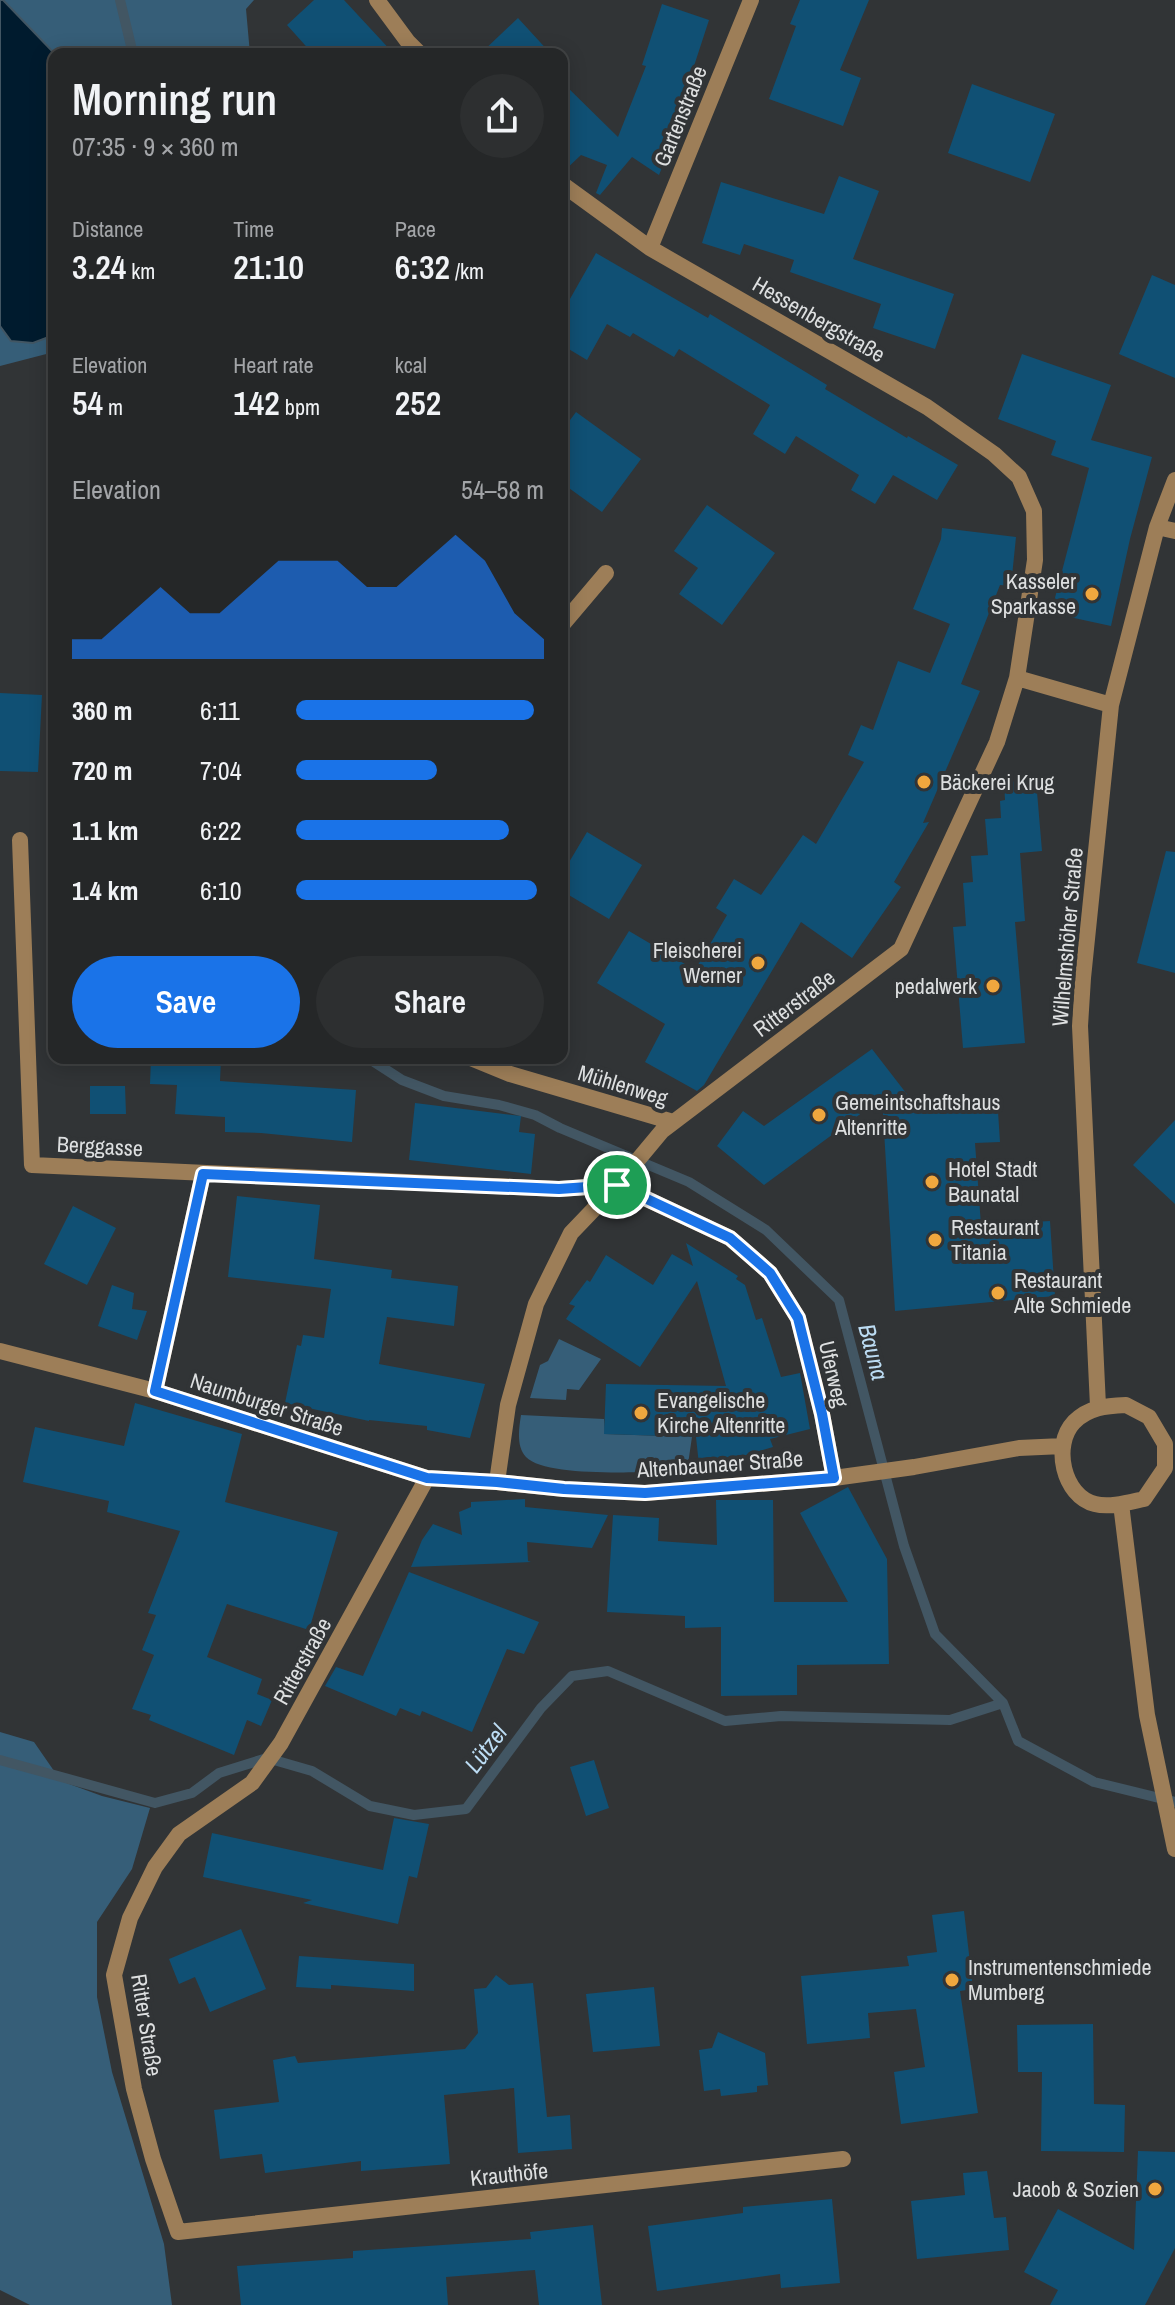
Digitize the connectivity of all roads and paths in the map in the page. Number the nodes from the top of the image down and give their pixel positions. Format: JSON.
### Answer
{"nodes":[{"id":1,"x":377,"y":0,"type":"edge"},
{"id":2,"x":751,"y":0,"type":"edge"},
{"id":3,"x":414,"y":48,"type":"edge"},
{"id":4,"x":568,"y":188,"type":"edge"},
{"id":5,"x":650,"y":248,"type":"junction"},
{"id":6,"x":1175,"y":480,"type":"edge"},
{"id":7,"x":1034,"y":511,"type":"joint"},
{"id":8,"x":1157,"y":527,"type":"junction"},
{"id":9,"x":1175,"y":531,"type":"edge"},
{"id":10,"x":606,"y":573,"type":"dead end"},
{"id":11,"x":568,"y":618,"type":"edge"},
{"id":12,"x":1017,"y":678,"type":"junction"},
{"id":13,"x":1111,"y":705,"type":"junction"},
{"id":14,"x":20,"y":840,"type":"dead end"},
{"id":15,"x":486,"y":1064,"type":"edge"},
{"id":16,"x":673,"y":1122,"type":"junction"},
{"id":17,"x":203,"y":1174,"type":"junction"},
{"id":18,"x":623,"y":1179,"type":"junction"},
{"id":19,"x":0,"y":1351,"type":"edge"},
{"id":20,"x":155,"y":1391,"type":"junction"},
{"id":21,"x":1098,"y":1406,"type":"junction"},
{"id":22,"x":1170,"y":1443,"type":"edge"},
{"id":23,"x":1063,"y":1446,"type":"junction"},
{"id":24,"x":427,"y":1478,"type":"junction"},
{"id":25,"x":834,"y":1478,"type":"junction"},
{"id":26,"x":497,"y":1482,"type":"junction"},
{"id":27,"x":1121,"y":1504,"type":"junction"},
{"id":28,"x":179,"y":1834,"type":"joint"},
{"id":29,"x":1175,"y":1849,"type":"edge"},
{"id":30,"x":843,"y":2159,"type":"dead end"},
{"id":31,"x":178,"y":2232,"type":"joint"}],
"edges":[{"from":1,"to":3,"type":"street"},
{"from":2,"to":5,"type":"street","name":"Gartenstraße"},
{"from":4,"to":5,"type":"street","name":"Hessenbergstraße"},
{"from":5,"to":7,"type":"street","name":"Hessenbergstraße"},
{"from":6,"to":8,"type":"street","name":"Wilhelmshöher Straße"},
{"from":7,"to":12,"type":"street","name":"Ritterstraße"},
{"from":8,"to":9,"type":"street"},
{"from":8,"to":13,"type":"street","name":"Wilhelmshöher Straße"},
{"from":10,"to":11,"type":"street"},
{"from":12,"to":13,"type":"street"},
{"from":12,"to":16,"type":"street","name":"Ritterstraße"},
{"from":13,"to":21,"type":"street","name":"Wilhelmshöher Straße"},
{"from":14,"to":17,"type":"street","name":"Berggasse"},
{"from":15,"to":16,"type":"street","name":"Mühlenweg"},
{"from":16,"to":18,"type":"street","name":"Ritterstraße"},
{"from":17,"to":18,"type":"street","name":"Berggasse"},
{"from":17,"to":20,"type":"street"},
{"from":18,"to":25,"type":"street","name":"Uferweg"},
{"from":18,"to":26,"type":"street","name":"Ritterstraße"},
{"from":19,"to":20,"type":"street","name":"Naumburger Straße"},
{"from":20,"to":24,"type":"street","name":"Naumburger Straße"},
{"from":21,"to":22,"type":"street"},
{"from":21,"to":23,"type":"street"},
{"from":22,"to":27,"type":"street"},
{"from":23,"to":25,"type":"street","name":"Altenbaunaer Straße"},
{"from":23,"to":27,"type":"street"},
{"from":24,"to":26,"type":"street","name":"Altenbaunaer Straße"},
{"from":24,"to":28,"type":"street","name":"Ritterstraße"},
{"from":25,"to":26,"type":"street","name":"Altenbaunaer Straße"},
{"from":27,"to":29,"type":"street"},
{"from":28,"to":31,"type":"street","name":"Ritter Straße"},
{"from":30,"to":31,"type":"street","name":"Krauthöfe"}]}
